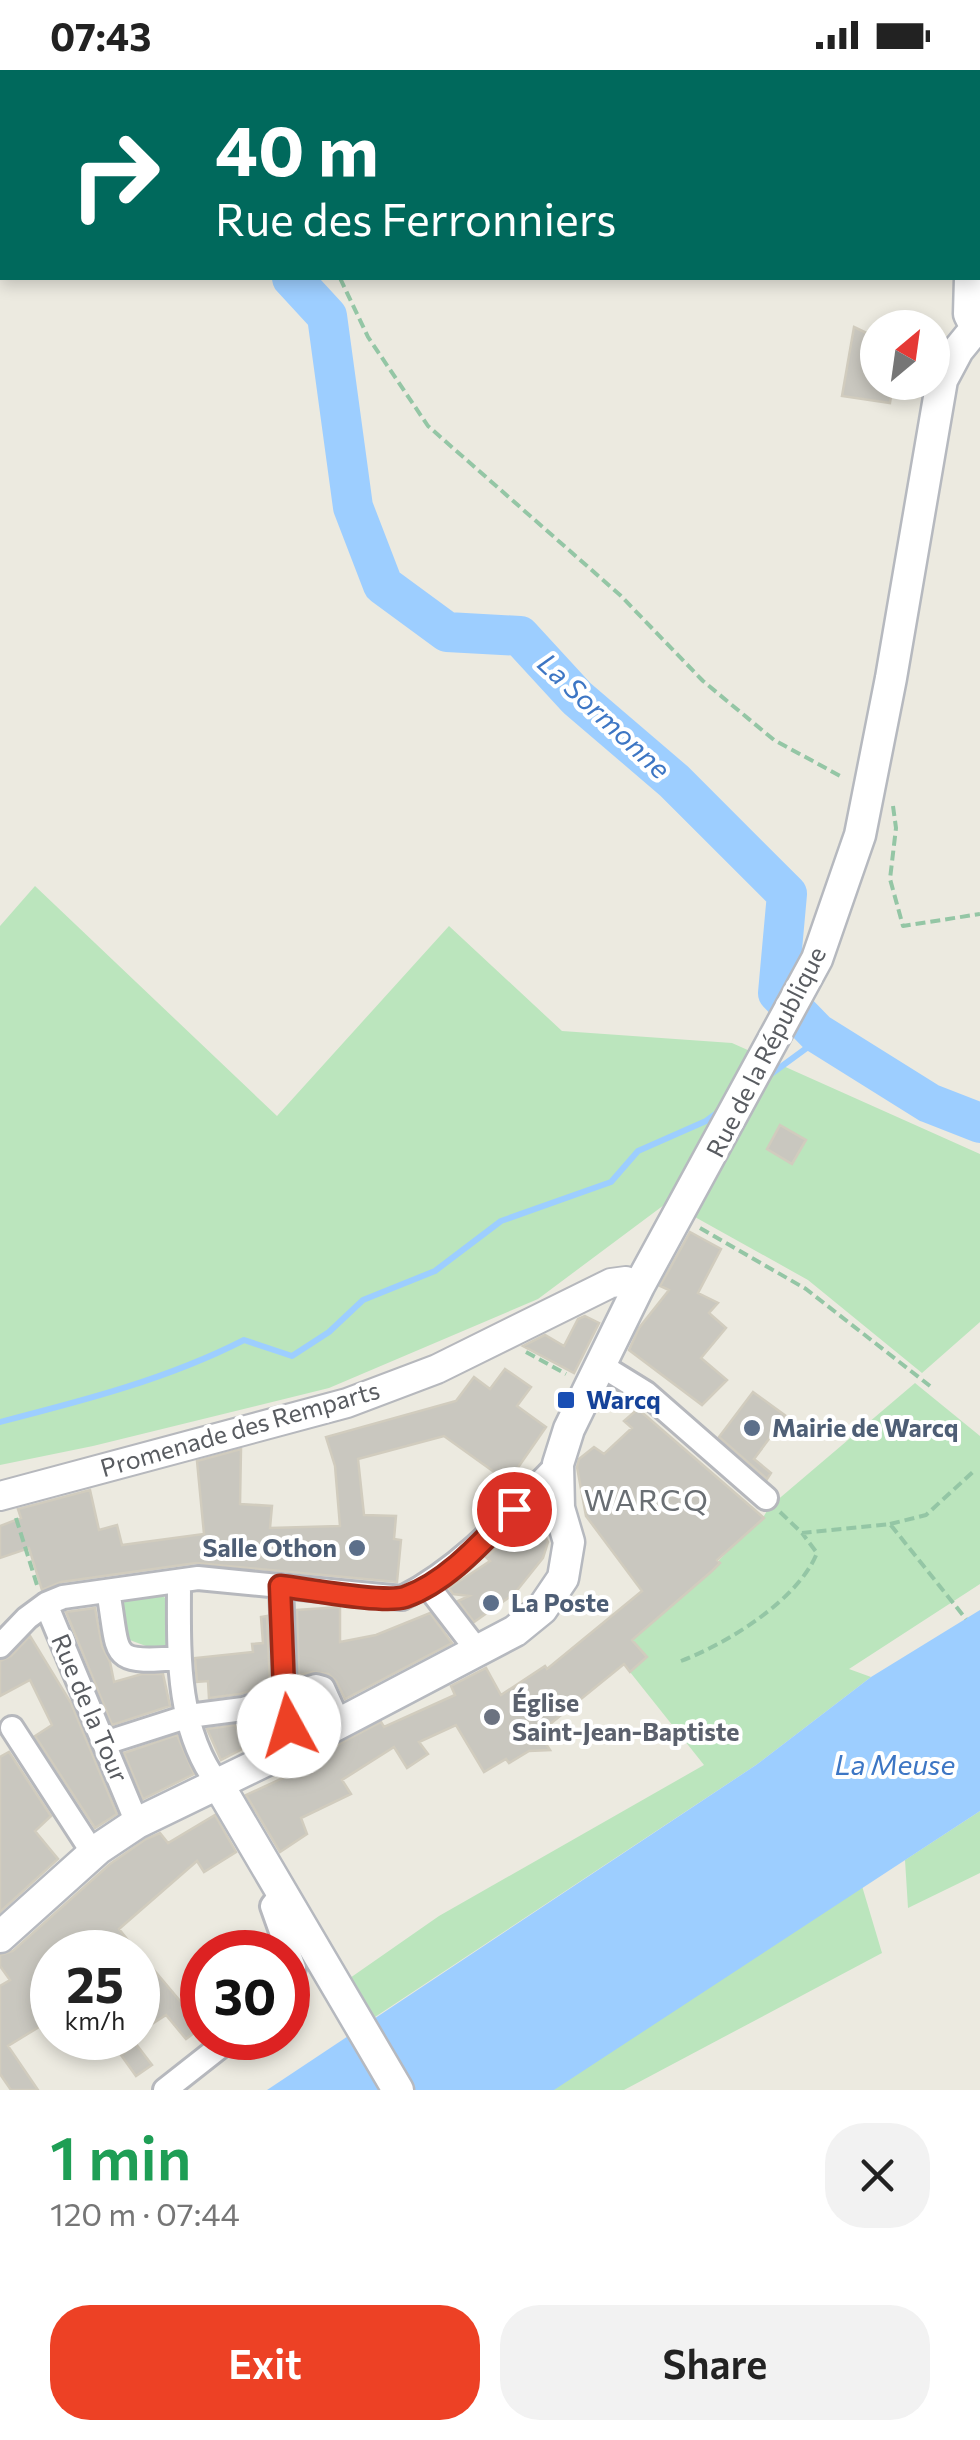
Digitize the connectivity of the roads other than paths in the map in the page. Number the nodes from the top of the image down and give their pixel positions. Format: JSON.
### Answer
{"nodes":[{"id":1,"x":970,"y":280,"type":"edge"},
{"id":2,"x":978,"y":326,"type":"edge"},
{"id":3,"x":640,"y":1286,"type":"junction"},
{"id":4,"x":594,"y":1375,"type":"junction"},
{"id":5,"x":558,"y":1464,"type":"junction"},
{"id":6,"x":4,"y":1495,"type":"edge"},
{"id":7,"x":766,"y":1498,"type":"road end"},
{"id":8,"x":178,"y":1582,"type":"junction"},
{"id":9,"x":427,"y":1585,"type":"junction"},
{"id":10,"x":280,"y":1586,"type":"junction"},
{"id":11,"x":108,"y":1591,"type":"junction"},
{"id":12,"x":51,"y":1602,"type":"junction"},
{"id":13,"x":0,"y":1646,"type":"edge"},
{"id":14,"x":478,"y":1650,"type":"junction"},
{"id":15,"x":179,"y":1658,"type":"junction"},
{"id":16,"x":282,"y":1699,"type":"junction"},
{"id":17,"x":189,"y":1716,"type":"junction"},
{"id":18,"x":340,"y":1723,"type":"junction"},
{"id":19,"x":4,"y":1724,"type":"edge"},
{"id":20,"x":106,"y":1743,"type":"junction"},
{"id":21,"x":298,"y":1745,"type":"junction"},
{"id":22,"x":218,"y":1784,"type":"junction"},
{"id":23,"x":137,"y":1823,"type":"junction"},
{"id":24,"x":93,"y":1853,"type":"junction"},
{"id":25,"x":283,"y":1892,"type":"junction"},
{"id":26,"x":281,"y":1930,"type":"edge"},
{"id":27,"x":0,"y":1937,"type":"edge"},
{"id":28,"x":202,"y":2060,"type":"edge"},
{"id":29,"x":164,"y":2090,"type":"edge"},
{"id":30,"x":398,"y":2090,"type":"edge"}],
"edges":[{"from":1,"to":2,"type":"main road"},
{"from":2,"to":3,"type":"main road","name":"Rue de la République"},
{"from":3,"to":4,"type":"main road","name":"Rue de la République"},
{"from":3,"to":6,"type":"street","name":"Promenade des Remparts"},
{"from":4,"to":5,"type":"main road","name":"Rue de la République"},
{"from":4,"to":7,"type":"street"},
{"from":5,"to":9,"type":"street"},
{"from":5,"to":14,"type":"main road"},
{"from":8,"to":10,"type":"street"},
{"from":8,"to":11,"type":"street"},
{"from":8,"to":15,"type":"street"},
{"from":9,"to":10,"type":"street"},
{"from":9,"to":14,"type":"street"},
{"from":10,"to":16,"type":"street"},
{"from":11,"to":12,"type":"street"},
{"from":11,"to":15,"type":"street"},
{"from":12,"to":13,"type":"street"},
{"from":12,"to":20,"type":"street","name":"Rue de la Tour"},
{"from":14,"to":18,"type":"main road"},
{"from":15,"to":17,"type":"street"},
{"from":16,"to":17,"type":"street"},
{"from":16,"to":18,"type":"street"},
{"from":16,"to":21,"type":"street"},
{"from":17,"to":20,"type":"street"},
{"from":17,"to":22,"type":"street"},
{"from":18,"to":21,"type":"main road"},
{"from":19,"to":24,"type":"street"},
{"from":20,"to":23,"type":"street","name":"Rue de la Tour"},
{"from":21,"to":22,"type":"main road"},
{"from":22,"to":23,"type":"main road"},
{"from":22,"to":25,"type":"main road"},
{"from":23,"to":24,"type":"main road"},
{"from":24,"to":27,"type":"main road"},
{"from":25,"to":26,"type":"street"},
{"from":25,"to":30,"type":"main road"},
{"from":28,"to":29,"type":"street"}]}
